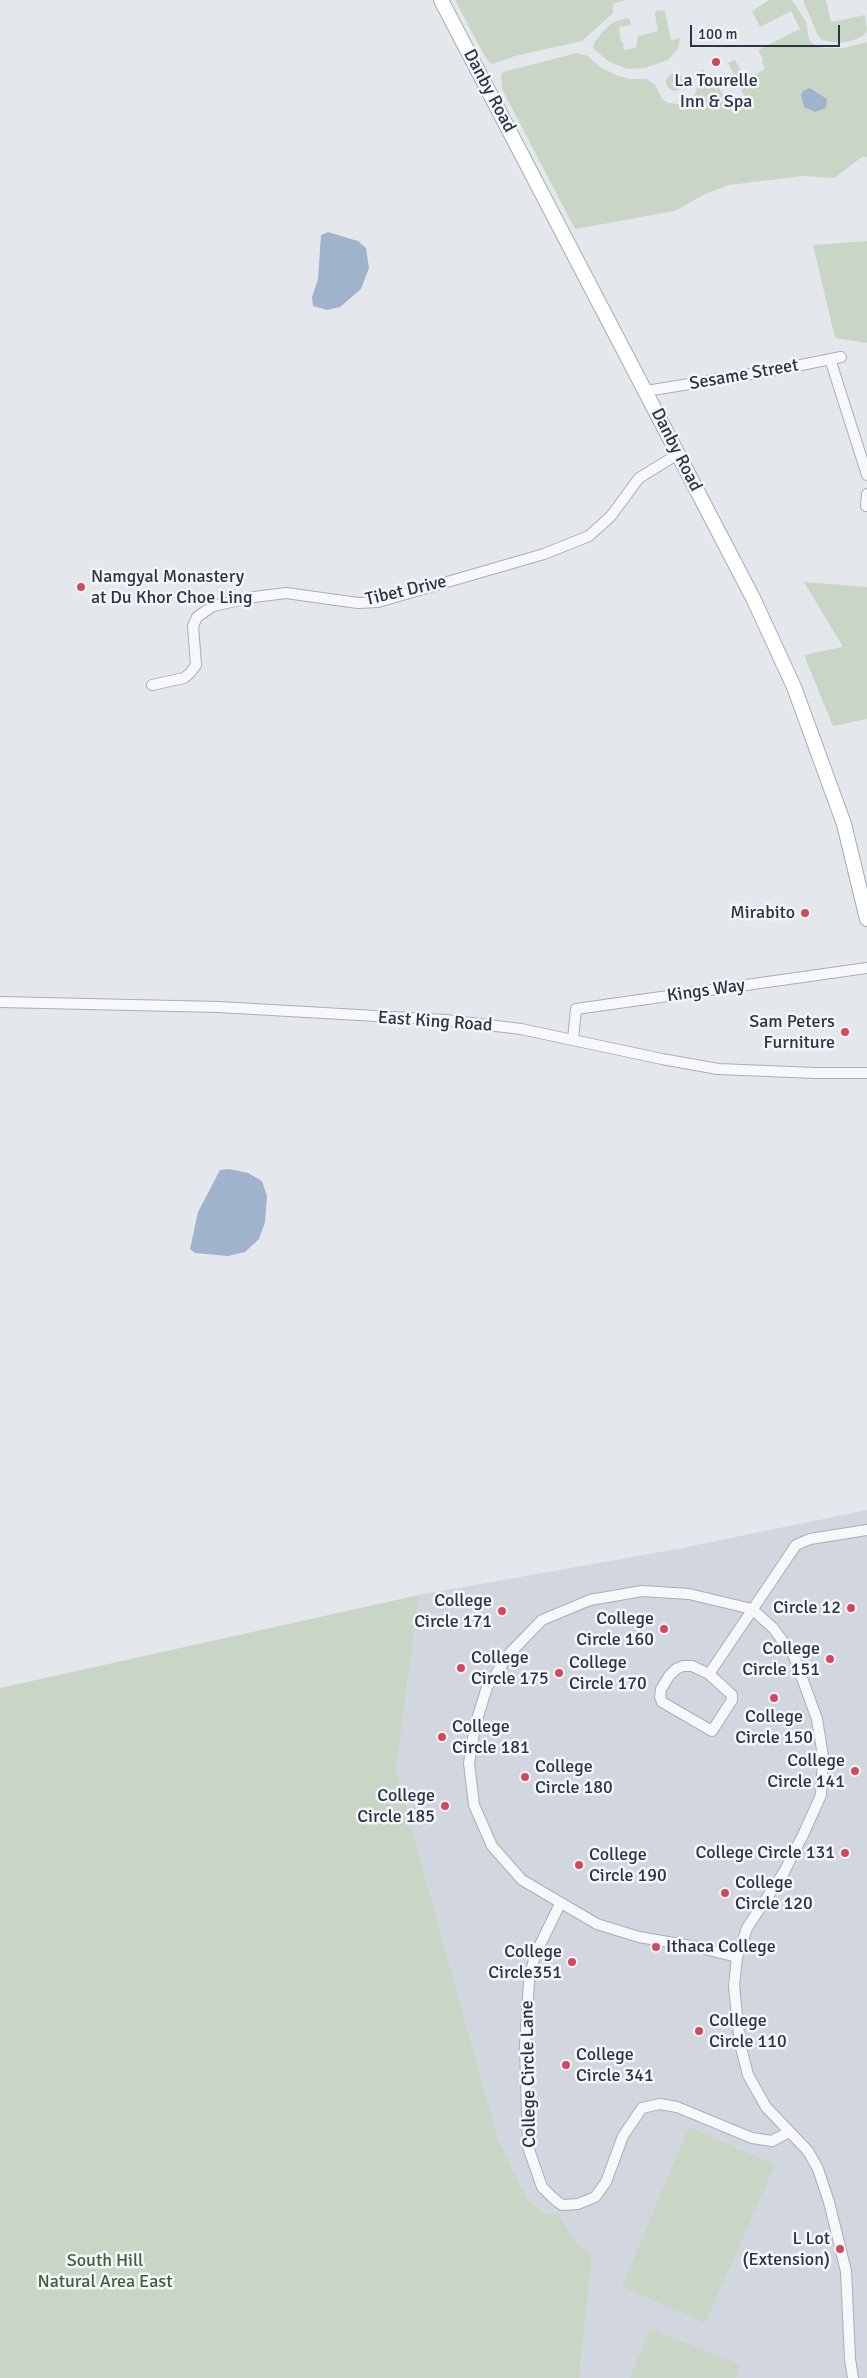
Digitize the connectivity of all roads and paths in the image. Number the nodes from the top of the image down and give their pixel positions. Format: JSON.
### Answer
{"nodes":[{"id":1,"x":441,"y":0,"type":"edge"},
{"id":2,"x":841,"y":357,"type":"dead end"},
{"id":3,"x":830,"y":360,"type":"junction"},
{"id":4,"x":646,"y":391,"type":"junction"},
{"id":5,"x":678,"y":454,"type":"junction"},
{"id":6,"x":867,"y":475,"type":"edge"},
{"id":7,"x":867,"y":494,"type":"edge"},
{"id":8,"x":866,"y":506,"type":"edge"},
{"id":9,"x":152,"y":685,"type":"dead end"},
{"id":10,"x":867,"y":919,"type":"edge"},
{"id":11,"x":867,"y":968,"type":"edge"},
{"id":12,"x":0,"y":1002,"type":"edge"},
{"id":13,"x":573,"y":1040,"type":"junction"},
{"id":14,"x":867,"y":1073,"type":"edge"},
{"id":15,"x":867,"y":1530,"type":"edge"},
{"id":16,"x":752,"y":1609,"type":"junction"},
{"id":17,"x":708,"y":1674,"type":"junction"},
{"id":18,"x":560,"y":1904,"type":"junction"},
{"id":19,"x":737,"y":1957,"type":"junction"},
{"id":20,"x":789,"y":2132,"type":"junction"},
{"id":21,"x":853,"y":2378,"type":"edge"}],
"edges":[{"from":1,"to":4,"type":"main road","name":"Danby Road"},
{"from":2,"to":3,"type":"street","name":"Sesame Street"},
{"from":3,"to":4,"type":"street","name":"Sesame Street"},
{"from":3,"to":6,"type":"street"},
{"from":4,"to":5,"type":"main road","name":"Danby Road"},
{"from":5,"to":9,"type":"street","name":"Tibet Drive"},
{"from":5,"to":10,"type":"main road","name":"Danby Road"},
{"from":7,"to":8,"type":"street"},
{"from":11,"to":13,"type":"street","name":"Kings Way"},
{"from":12,"to":13,"type":"street","name":"East King Road"},
{"from":13,"to":14,"type":"street","name":"East King Road"},
{"from":15,"to":16,"type":"street"},
{"from":16,"to":17,"type":"street"},
{"from":16,"to":18,"type":"street"},
{"from":16,"to":19,"type":"street"},
{"from":17,"to":17,"type":"street"},
{"from":18,"to":19,"type":"street"},
{"from":18,"to":20,"type":"street","name":"College Circle Lane"},
{"from":19,"to":20,"type":"street"},
{"from":20,"to":21,"type":"street"}]}
